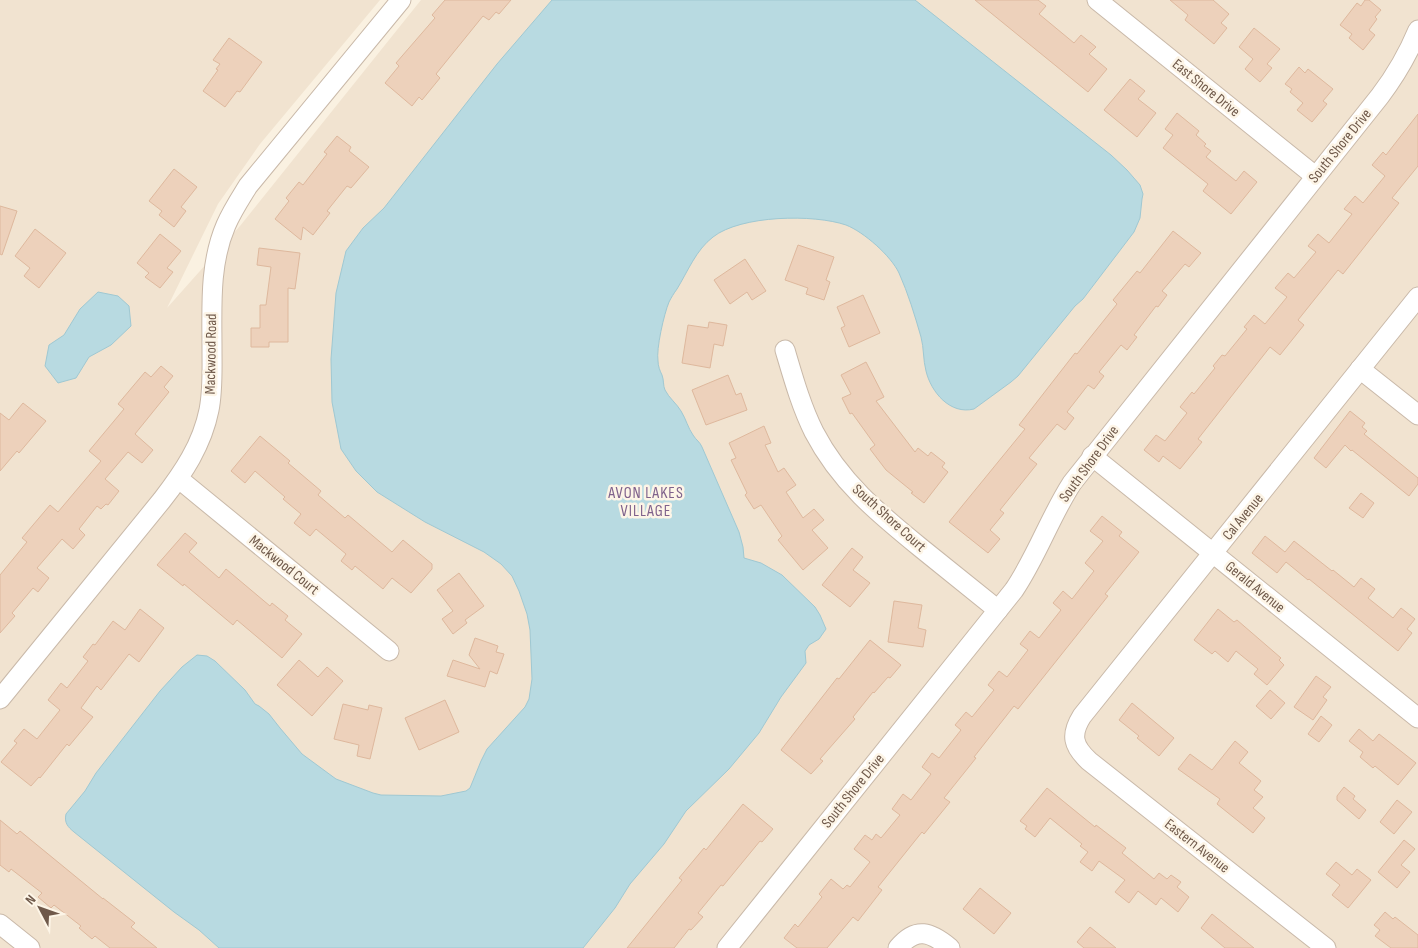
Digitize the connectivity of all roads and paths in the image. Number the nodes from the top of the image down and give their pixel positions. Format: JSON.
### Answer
{"nodes":[{"id":1,"x":401,"y":0,"type":"edge"},
{"id":2,"x":1097,"y":0,"type":"edge"},
{"id":3,"x":1418,"y":30,"type":"edge"},
{"id":4,"x":1315,"y":176,"type":"junction"},
{"id":5,"x":1418,"y":297,"type":"edge"},
{"id":6,"x":785,"y":350,"type":"dead end"},
{"id":7,"x":1360,"y":369,"type":"junction"},
{"id":8,"x":1418,"y":416,"type":"edge"},
{"id":9,"x":1092,"y":456,"type":"junction"},
{"id":10,"x":179,"y":479,"type":"junction"},
{"id":11,"x":1214,"y":553,"type":"junction"},
{"id":12,"x":998,"y":610,"type":"junction"},
{"id":13,"x":389,"y":651,"type":"dead end"},
{"id":14,"x":0,"y":699,"type":"edge"},
{"id":15,"x":1418,"y":718,"type":"edge"},
{"id":16,"x":1074,"y":740,"type":"joint"},
{"id":17,"x":0,"y":924,"type":"edge"},
{"id":18,"x":30,"y":948,"type":"edge"},
{"id":19,"x":727,"y":948,"type":"edge"},
{"id":20,"x":898,"y":948,"type":"edge"},
{"id":21,"x":950,"y":948,"type":"edge"},
{"id":22,"x":1326,"y":948,"type":"edge"}],
"edges":[{"from":1,"to":10,"type":"street","name":"Mackwood Road"},
{"from":2,"to":4,"type":"street","name":"East Shore Drive"},
{"from":3,"to":4,"type":"street","name":"South Shore Drive"},
{"from":4,"to":9,"type":"street","name":"South Shore Drive"},
{"from":5,"to":7,"type":"street","name":"Cal Avenue"},
{"from":6,"to":12,"type":"street","name":"South Shore Court"},
{"from":7,"to":8,"type":"street"},
{"from":7,"to":11,"type":"street","name":"Cal Avenue"},
{"from":9,"to":11,"type":"street","name":"Gerald Avenue"},
{"from":9,"to":12,"type":"street","name":"South Shore Drive"},
{"from":10,"to":13,"type":"street","name":"Mackwood Court"},
{"from":10,"to":14,"type":"street","name":"Mackwood Road"},
{"from":11,"to":15,"type":"street","name":"Gerald Avenue"},
{"from":11,"to":16,"type":"street","name":"Cal Avenue"},
{"from":12,"to":19,"type":"street","name":"South Shore Drive"},
{"from":16,"to":22,"type":"street","name":"Eastern Avenue"},
{"from":17,"to":18,"type":"street"},
{"from":20,"to":21,"type":"street"}]}
